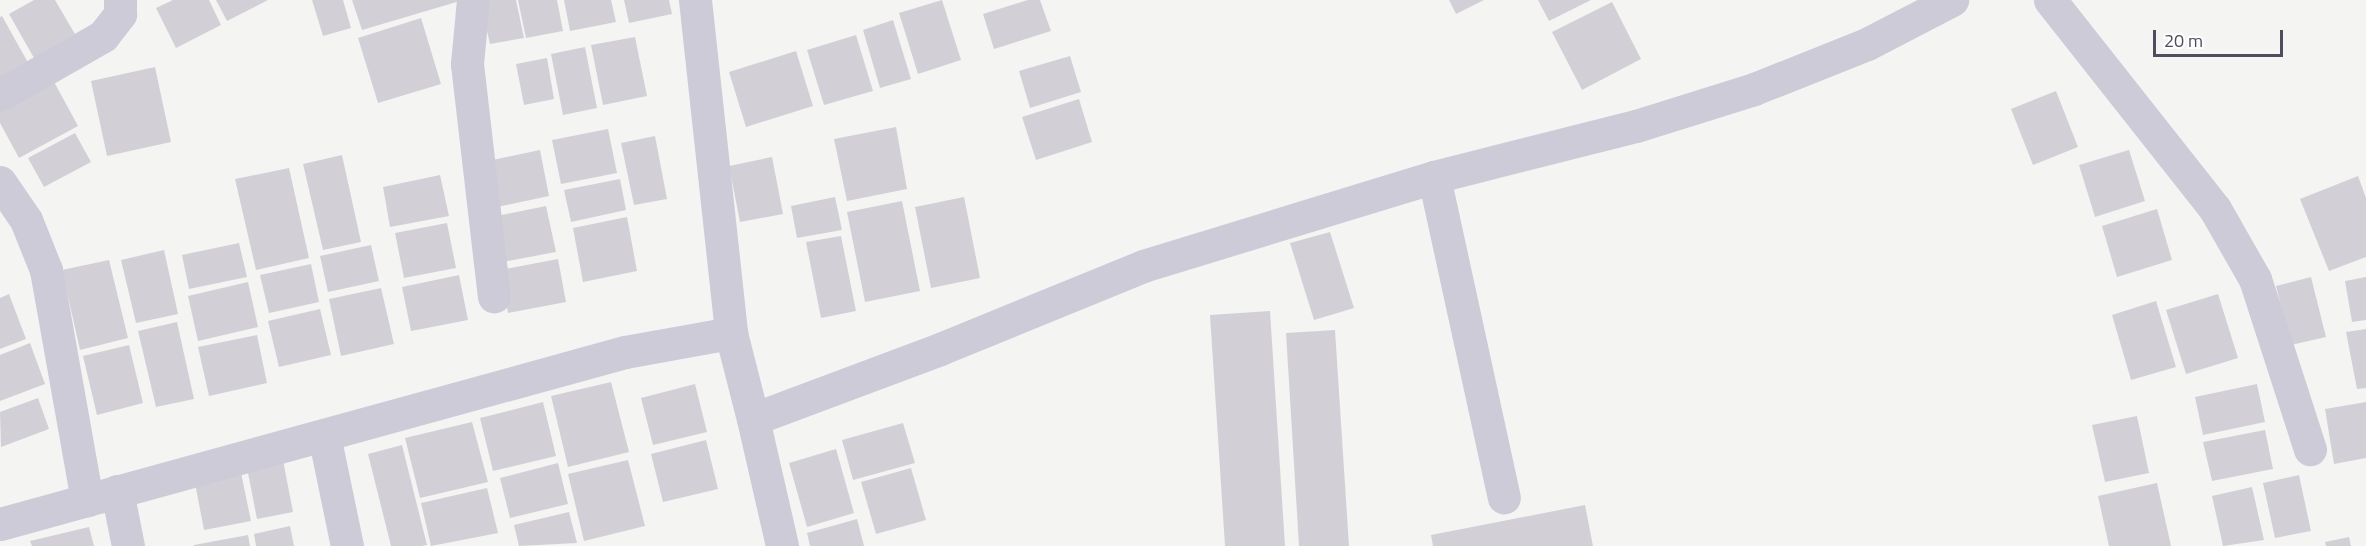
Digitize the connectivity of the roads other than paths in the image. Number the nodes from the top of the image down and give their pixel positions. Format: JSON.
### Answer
{"nodes":[{"id":1,"x":120,"y":0,"type":"edge"},
{"id":2,"x":473,"y":0,"type":"edge"},
{"id":3,"x":694,"y":0,"type":"edge"},
{"id":4,"x":1952,"y":0,"type":"edge"},
{"id":5,"x":2050,"y":0,"type":"edge"},
{"id":6,"x":0,"y":95,"type":"edge"},
{"id":7,"x":1434,"y":177,"type":"junction"},
{"id":8,"x":0,"y":182,"type":"edge"},
{"id":9,"x":494,"y":296,"type":"dead end"},
{"id":10,"x":731,"y":333,"type":"junction"},
{"id":11,"x":753,"y":418,"type":"junction"},
{"id":12,"x":324,"y":435,"type":"junction"},
{"id":13,"x":2310,"y":449,"type":"dead end"},
{"id":14,"x":102,"y":496,"type":"junction"},
{"id":15,"x":1504,"y":497,"type":"dead end"},
{"id":16,"x":0,"y":524,"type":"edge"},
{"id":17,"x":128,"y":546,"type":"edge"},
{"id":18,"x":347,"y":546,"type":"edge"},
{"id":19,"x":782,"y":546,"type":"edge"}],
"edges":[{"from":1,"to":6,"type":"street"},
{"from":2,"to":9,"type":"street"},
{"from":3,"to":10,"type":"street"},
{"from":4,"to":7,"type":"street"},
{"from":5,"to":13,"type":"street"},
{"from":7,"to":11,"type":"street"},
{"from":7,"to":15,"type":"street"},
{"from":8,"to":14,"type":"street"},
{"from":10,"to":11,"type":"street"},
{"from":10,"to":12,"type":"street"},
{"from":11,"to":19,"type":"street"},
{"from":12,"to":14,"type":"street"},
{"from":12,"to":18,"type":"street"},
{"from":14,"to":16,"type":"street"},
{"from":14,"to":17,"type":"street"}]}
